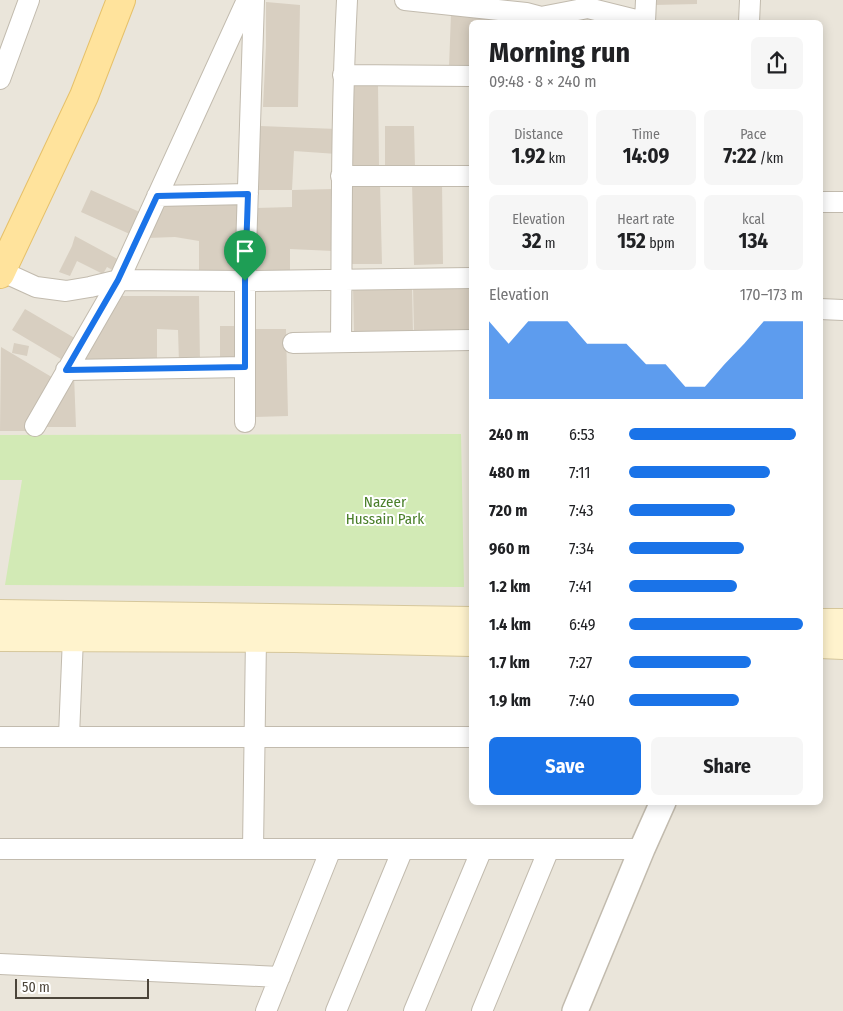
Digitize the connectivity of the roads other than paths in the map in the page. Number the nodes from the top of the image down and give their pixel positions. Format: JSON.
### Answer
{"nodes":[{"id":1,"x":29,"y":0,"type":"edge"},
{"id":2,"x":122,"y":0,"type":"edge"},
{"id":3,"x":247,"y":0,"type":"edge"},
{"id":4,"x":254,"y":0,"type":"edge"},
{"id":5,"x":347,"y":0,"type":"edge"},
{"id":6,"x":405,"y":0,"type":"edge"},
{"id":7,"x":646,"y":0,"type":"edge"},
{"id":8,"x":750,"y":0,"type":"edge"},
{"id":9,"x":562,"y":7,"type":"edge"},
{"id":10,"x":542,"y":20,"type":"edge"},
{"id":11,"x":637,"y":20,"type":"edge"},
{"id":12,"x":645,"y":20,"type":"edge"},
{"id":13,"x":749,"y":20,"type":"edge"},
{"id":14,"x":343,"y":75,"type":"junction"},
{"id":15,"x":469,"y":76,"type":"edge"},
{"id":16,"x":0,"y":79,"type":"edge"},
{"id":17,"x":341,"y":176,"type":"junction"},
{"id":18,"x":469,"y":176,"type":"edge"},
{"id":19,"x":248,"y":194,"type":"junction"},
{"id":20,"x":157,"y":196,"type":"junction"},
{"id":21,"x":823,"y":202,"type":"edge"},
{"id":22,"x":843,"y":202,"type":"edge"},
{"id":23,"x":1,"y":272,"type":"edge"},
{"id":24,"x":469,"y":278,"type":"edge"},
{"id":25,"x":118,"y":280,"type":"junction"},
{"id":26,"x":342,"y":280,"type":"junction"},
{"id":27,"x":245,"y":281,"type":"junction"},
{"id":28,"x":823,"y":309,"type":"edge"},
{"id":29,"x":843,"y":310,"type":"edge"},
{"id":30,"x":469,"y":340,"type":"edge"},
{"id":31,"x":341,"y":342,"type":"junction"},
{"id":32,"x":294,"y":343,"type":"dead end"},
{"id":33,"x":71,"y":367,"type":"junction"},
{"id":34,"x":245,"y":367,"type":"junction"},
{"id":35,"x":246,"y":422,"type":"dead end"},
{"id":36,"x":35,"y":426,"type":"dead end"},
{"id":37,"x":0,"y":614,"type":"edge"},
{"id":38,"x":469,"y":621,"type":"edge"},
{"id":39,"x":823,"y":623,"type":"edge"},
{"id":40,"x":843,"y":624,"type":"edge"},
{"id":41,"x":0,"y":637,"type":"edge"},
{"id":42,"x":73,"y":637,"type":"junction"},
{"id":43,"x":256,"y":638,"type":"junction"},
{"id":44,"x":469,"y":642,"type":"edge"},
{"id":45,"x":823,"y":644,"type":"edge"},
{"id":46,"x":843,"y":645,"type":"edge"},
{"id":47,"x":0,"y":736,"type":"edge"},
{"id":48,"x":69,"y":736,"type":"junction"},
{"id":49,"x":255,"y":737,"type":"junction"},
{"id":50,"x":469,"y":737,"type":"edge"},
{"id":51,"x":662,"y":805,"type":"edge"},
{"id":52,"x":482,"y":848,"type":"junction"},
{"id":53,"x":0,"y":849,"type":"edge"},
{"id":54,"x":253,"y":849,"type":"junction"},
{"id":55,"x":331,"y":849,"type":"junction"},
{"id":56,"x":403,"y":849,"type":"junction"},
{"id":57,"x":549,"y":849,"type":"junction"},
{"id":58,"x":642,"y":849,"type":"junction"},
{"id":59,"x":0,"y":964,"type":"edge"},
{"id":60,"x":280,"y":977,"type":"junction"},
{"id":61,"x":266,"y":1011,"type":"edge"},
{"id":62,"x":336,"y":1011,"type":"edge"},
{"id":63,"x":414,"y":1011,"type":"edge"},
{"id":64,"x":482,"y":1011,"type":"edge"},
{"id":65,"x":575,"y":1011,"type":"edge"}],
"edges":[{"from":1,"to":16,"type":"street"},
{"from":2,"to":23,"type":"main road"},
{"from":3,"to":20,"type":"street"},
{"from":4,"to":19,"type":"street"},
{"from":5,"to":14,"type":"street"},
{"from":6,"to":10,"type":"street"},
{"from":7,"to":12,"type":"street"},
{"from":8,"to":13,"type":"street"},
{"from":9,"to":10,"type":"street"},
{"from":9,"to":11,"type":"street"},
{"from":14,"to":15,"type":"street"},
{"from":14,"to":17,"type":"street"},
{"from":17,"to":18,"type":"street"},
{"from":17,"to":26,"type":"street"},
{"from":19,"to":20,"type":"street"},
{"from":19,"to":27,"type":"street"},
{"from":20,"to":25,"type":"street"},
{"from":21,"to":22,"type":"street"},
{"from":23,"to":25,"type":"street"},
{"from":24,"to":26,"type":"street"},
{"from":25,"to":27,"type":"street"},
{"from":25,"to":33,"type":"street"},
{"from":26,"to":27,"type":"street"},
{"from":26,"to":31,"type":"street"},
{"from":27,"to":34,"type":"street"},
{"from":28,"to":29,"type":"street"},
{"from":30,"to":31,"type":"street"},
{"from":31,"to":32,"type":"street"},
{"from":33,"to":34,"type":"street"},
{"from":33,"to":36,"type":"street"},
{"from":34,"to":35,"type":"street"},
{"from":37,"to":38,"type":"main road"},
{"from":39,"to":40,"type":"main road"},
{"from":41,"to":42,"type":"main road"},
{"from":42,"to":43,"type":"main road"},
{"from":42,"to":48,"type":"street"},
{"from":43,"to":44,"type":"main road"},
{"from":43,"to":49,"type":"street"},
{"from":45,"to":46,"type":"main road"},
{"from":47,"to":48,"type":"street"},
{"from":48,"to":49,"type":"street"},
{"from":49,"to":50,"type":"street"},
{"from":49,"to":54,"type":"street"},
{"from":51,"to":58,"type":"street"},
{"from":52,"to":56,"type":"street"},
{"from":52,"to":57,"type":"street"},
{"from":52,"to":63,"type":"street"},
{"from":53,"to":54,"type":"street"},
{"from":54,"to":55,"type":"street"},
{"from":55,"to":56,"type":"street"},
{"from":55,"to":60,"type":"street"},
{"from":56,"to":62,"type":"street"},
{"from":57,"to":58,"type":"street"},
{"from":57,"to":64,"type":"street"},
{"from":58,"to":65,"type":"street"},
{"from":59,"to":60,"type":"street"},
{"from":60,"to":61,"type":"street"}]}
